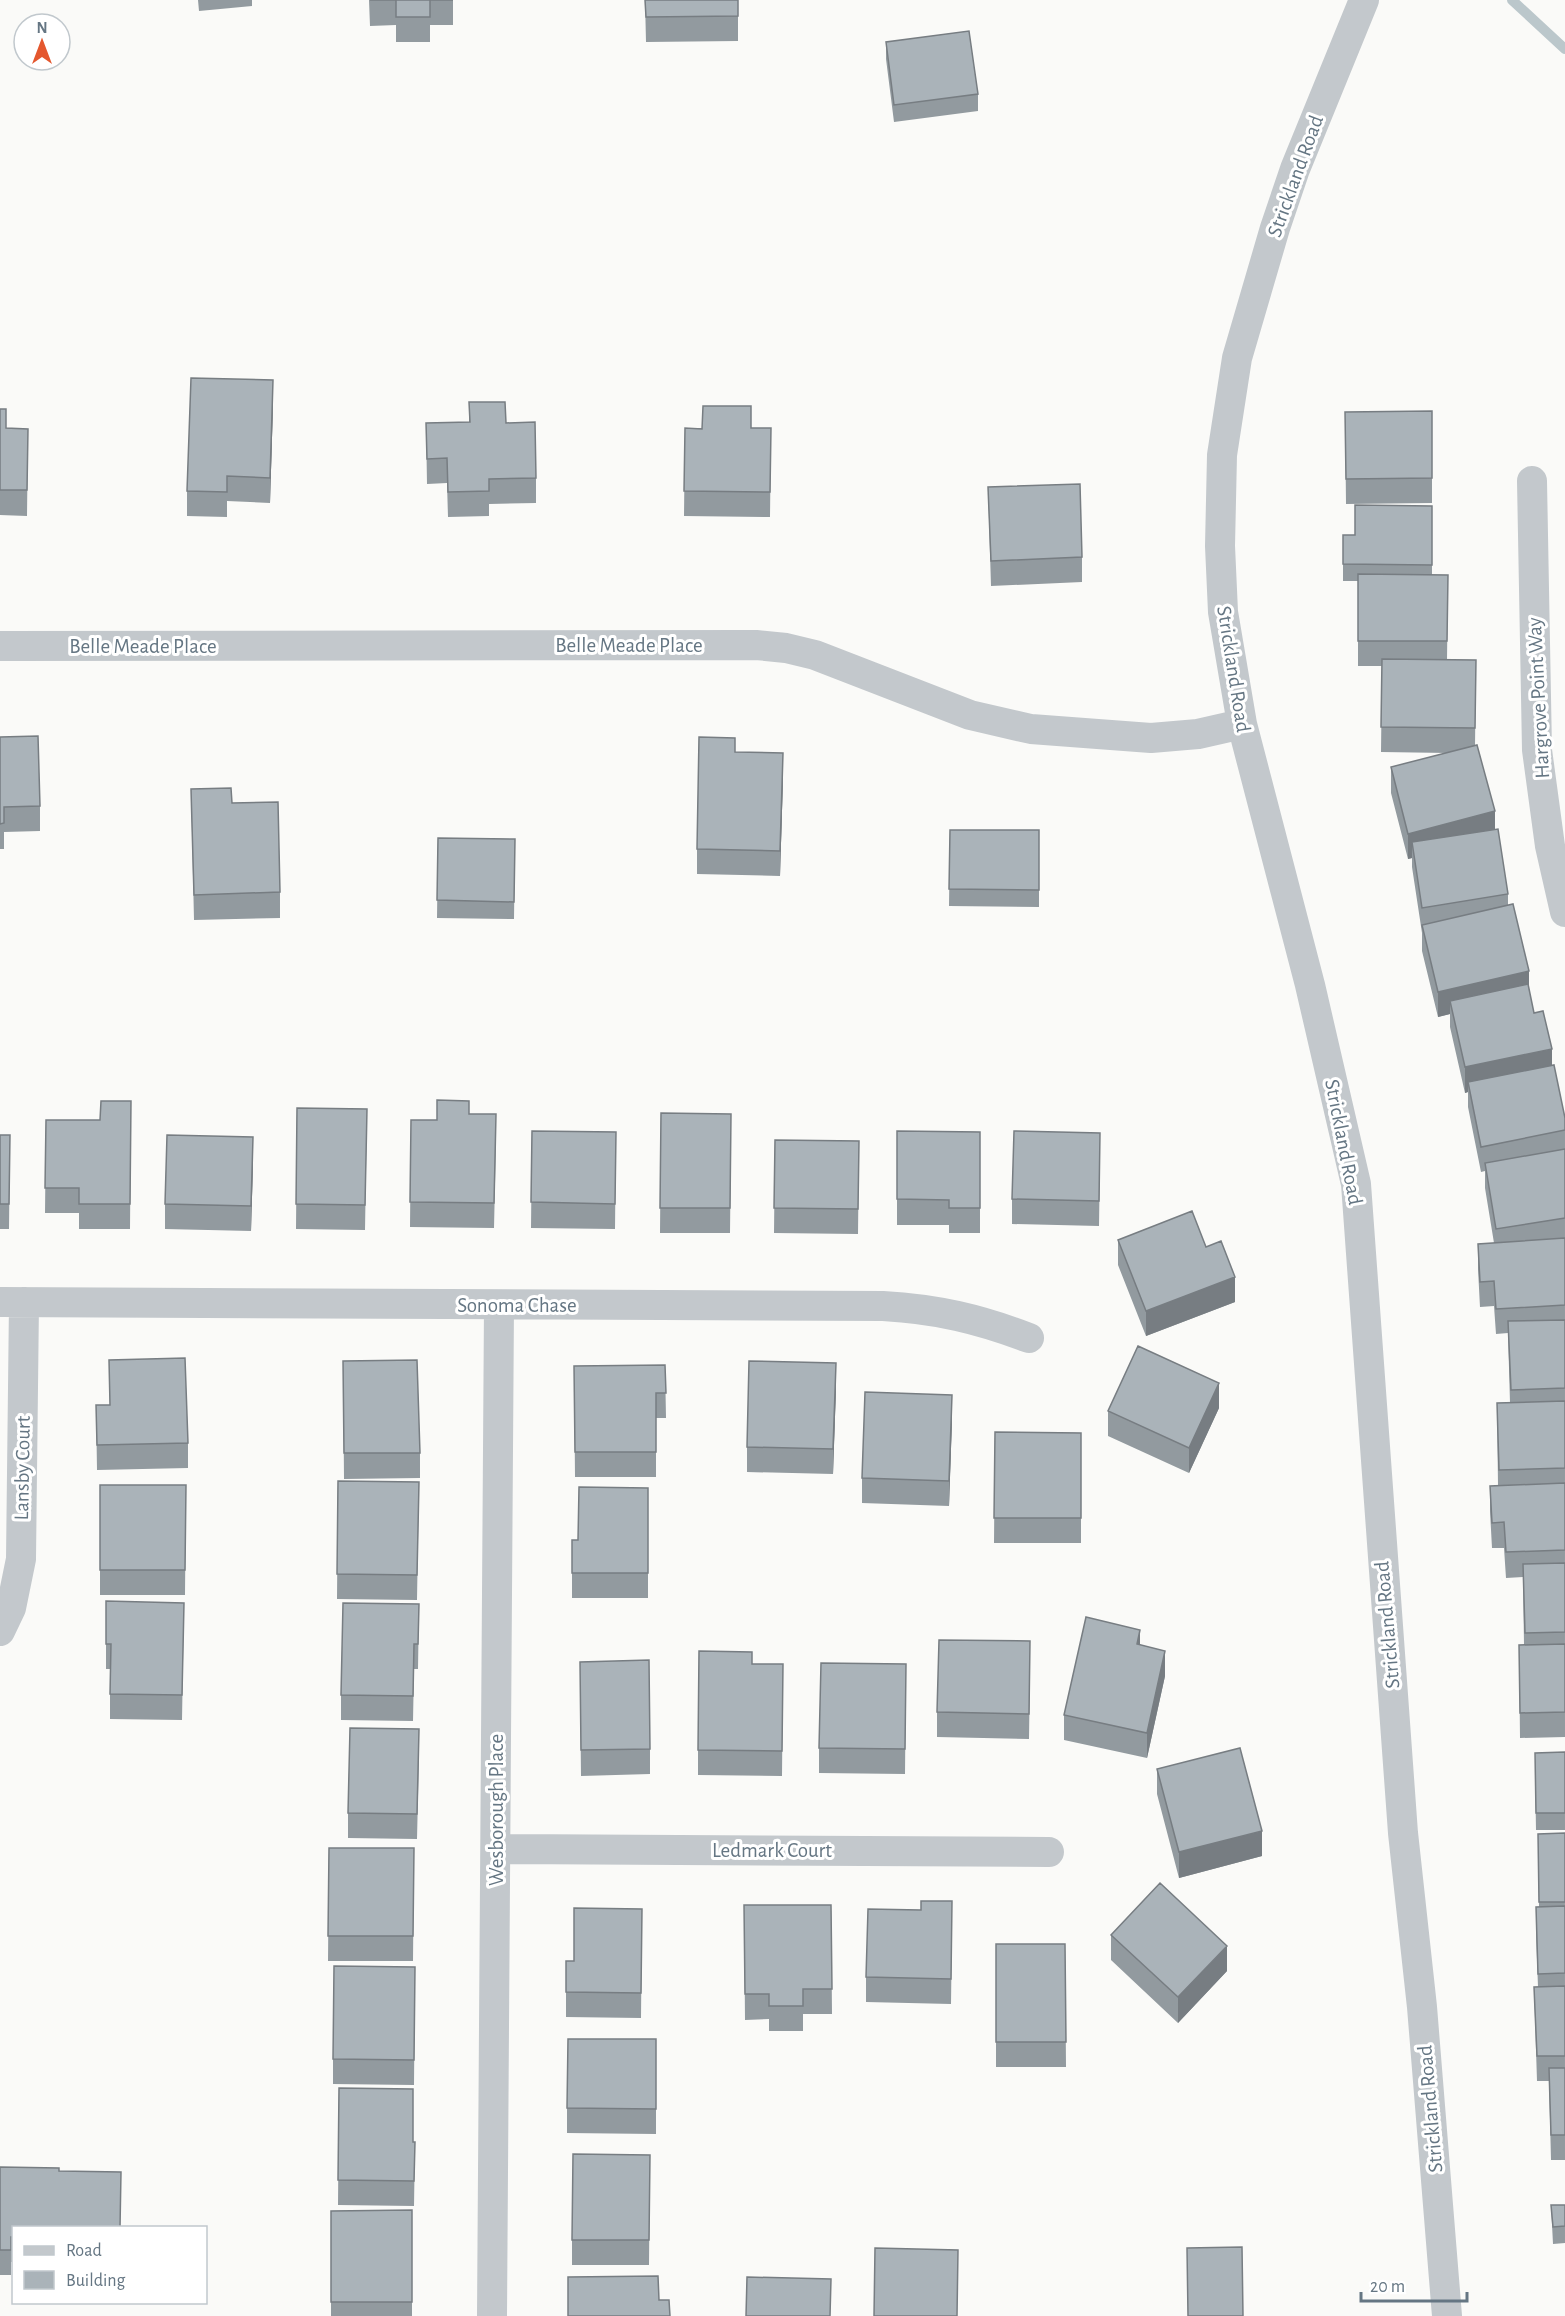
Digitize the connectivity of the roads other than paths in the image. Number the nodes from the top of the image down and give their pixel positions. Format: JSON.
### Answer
{"nodes":[{"id":1,"x":1364,"y":0,"type":"edge"},
{"id":2,"x":1532,"y":481,"type":"dead end"},
{"id":3,"x":0,"y":646,"type":"edge"},
{"id":4,"x":1242,"y":724,"type":"junction"},
{"id":5,"x":1565,"y":912,"type":"edge"},
{"id":6,"x":12,"y":1302,"type":"edge"},
{"id":7,"x":499,"y":1305,"type":"junction"},
{"id":8,"x":1029,"y":1338,"type":"dead end"},
{"id":9,"x":0,"y":1631,"type":"edge"},
{"id":10,"x":496,"y":1849,"type":"junction"},
{"id":11,"x":1049,"y":1852,"type":"dead end"},
{"id":12,"x":492,"y":2316,"type":"edge"},
{"id":13,"x":1447,"y":2316,"type":"edge"}],
"edges":[{"from":1,"to":4,"type":"street","name":"Strickland Road"},
{"from":2,"to":5,"type":"street","name":"Hargrove Point Way"},
{"from":3,"to":4,"type":"street","name":"Belle Meade Place"},
{"from":4,"to":13,"type":"street","name":"Strickland Road"},
{"from":6,"to":7,"type":"street","name":"Sonoma Chase"},
{"from":6,"to":9,"type":"street","name":"Lansby Court"},
{"from":7,"to":8,"type":"street","name":"Sonoma Chase"},
{"from":7,"to":10,"type":"street","name":"Wesborough Place"},
{"from":10,"to":11,"type":"street","name":"Ledmark Court"},
{"from":10,"to":12,"type":"street","name":"Wesborough Place"}]}
